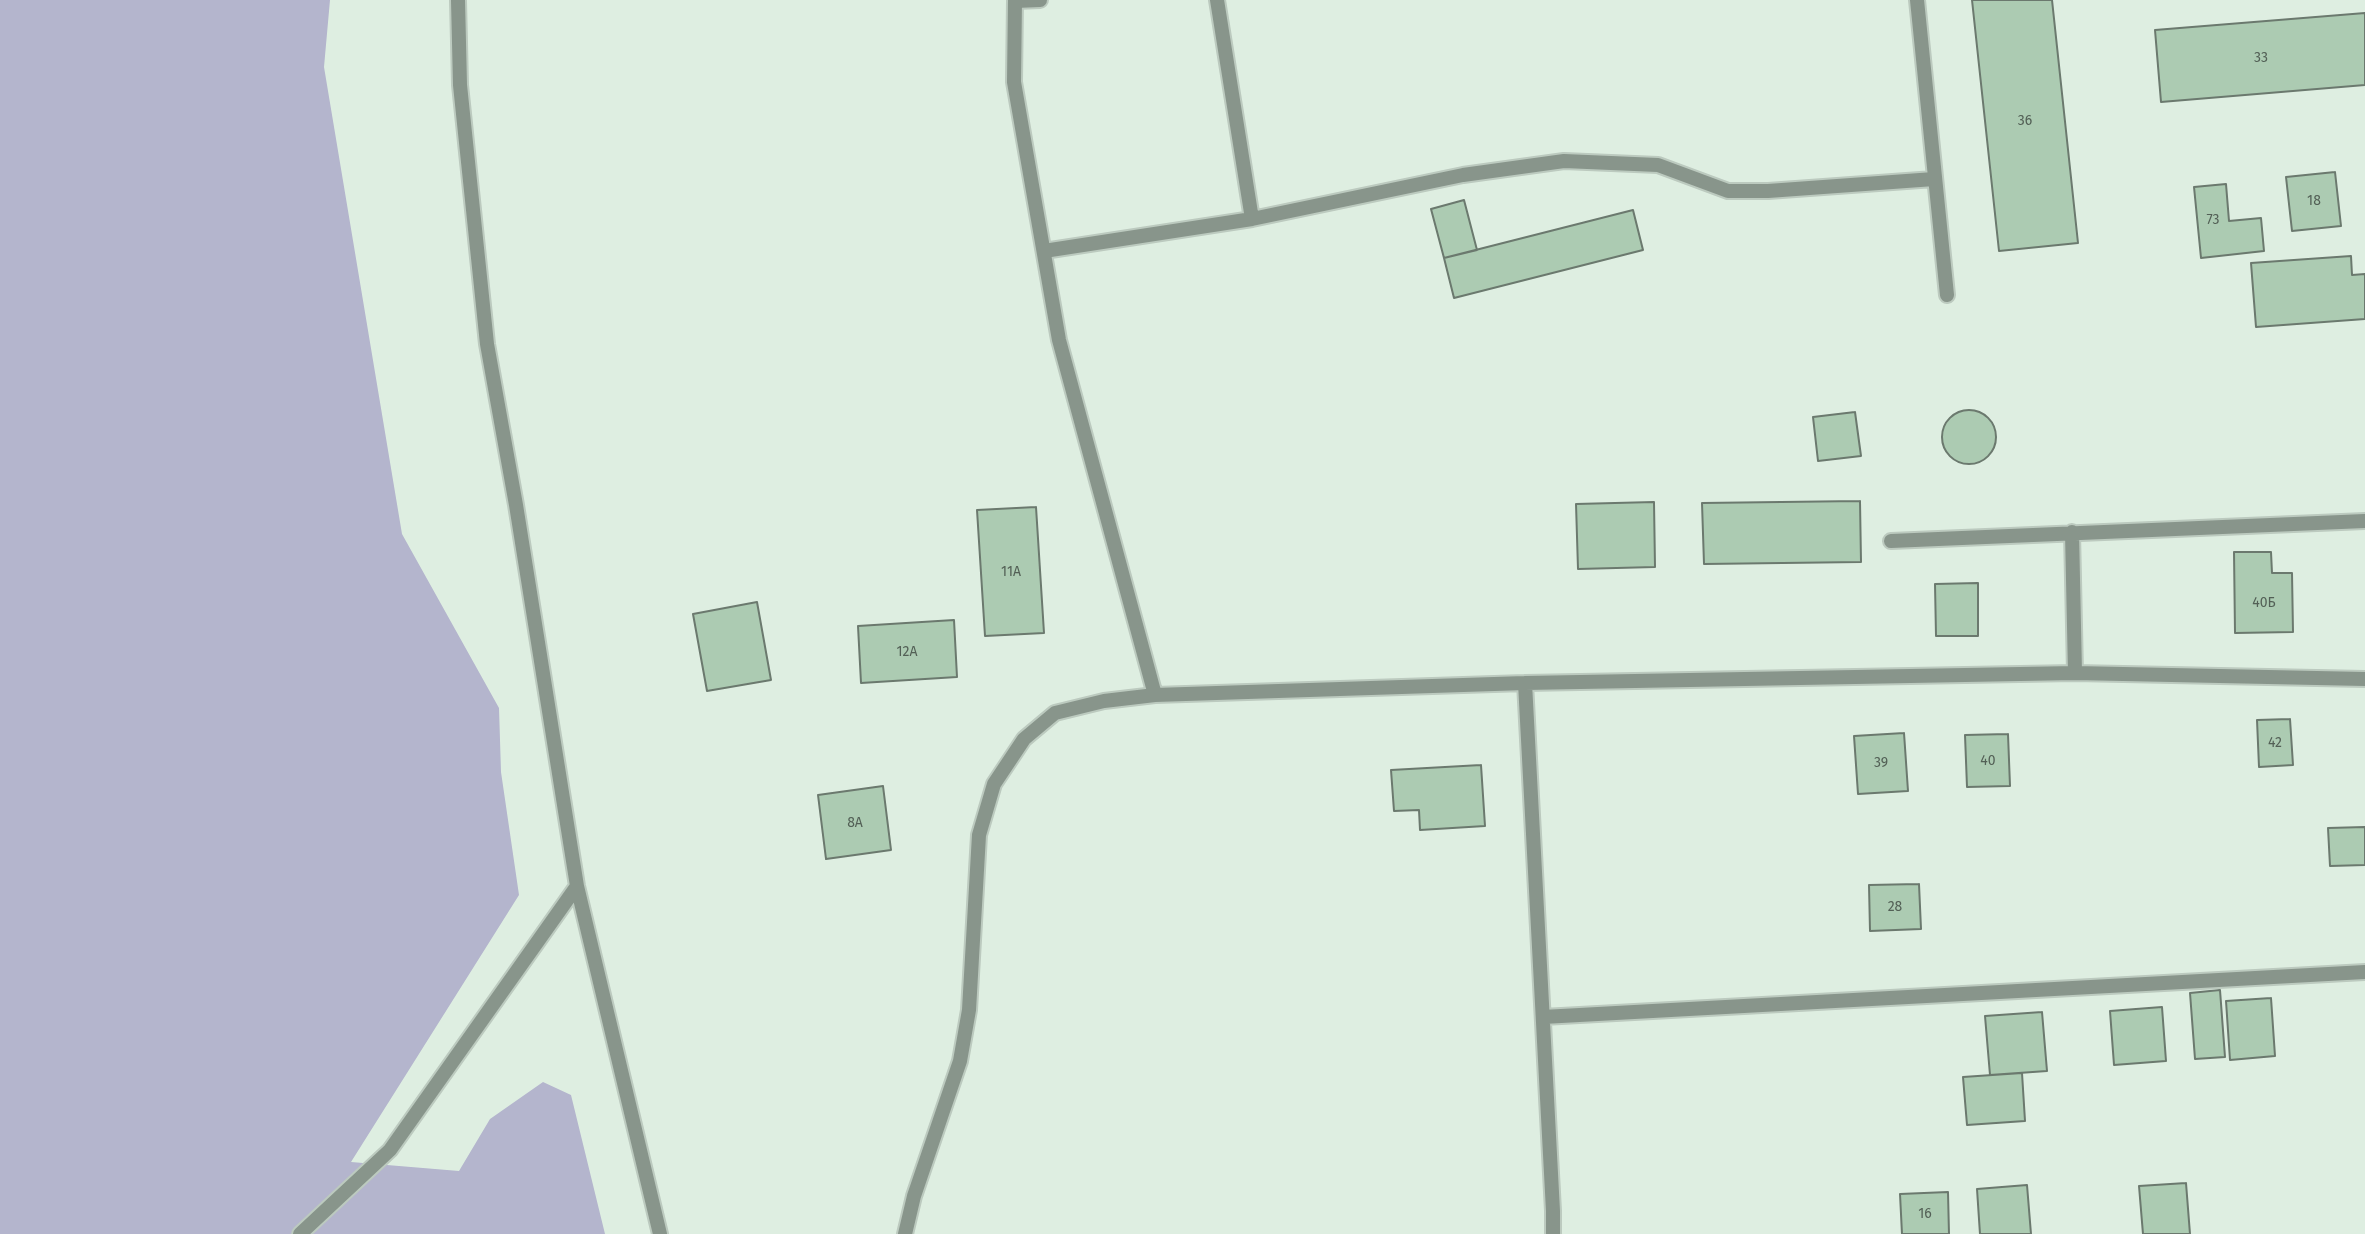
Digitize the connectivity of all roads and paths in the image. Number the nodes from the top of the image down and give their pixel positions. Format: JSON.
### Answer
{"nodes":[{"id":1,"x":458,"y":0,"type":"edge"},
{"id":2,"x":1040,"y":0,"type":"edge"},
{"id":3,"x":1217,"y":0,"type":"edge"},
{"id":4,"x":1917,"y":0,"type":"edge"},
{"id":5,"x":1015,"y":1,"type":"edge"},
{"id":6,"x":1934,"y":179,"type":"junction"},
{"id":7,"x":1252,"y":219,"type":"junction"},
{"id":8,"x":1044,"y":251,"type":"junction"},
{"id":9,"x":1947,"y":295,"type":"dead end"},
{"id":10,"x":2365,"y":521,"type":"edge"},
{"id":11,"x":2072,"y":532,"type":"junction"},
{"id":12,"x":1891,"y":541,"type":"dead end"},
{"id":13,"x":2075,"y":674,"type":"junction"},
{"id":14,"x":2365,"y":679,"type":"edge"},
{"id":15,"x":1525,"y":683,"type":"junction"},
{"id":16,"x":1155,"y":695,"type":"junction"},
{"id":17,"x":577,"y":886,"type":"junction"},
{"id":18,"x":2365,"y":972,"type":"edge"},
{"id":19,"x":1543,"y":1017,"type":"junction"},
{"id":20,"x":300,"y":1234,"type":"edge"},
{"id":21,"x":660,"y":1234,"type":"edge"},
{"id":22,"x":905,"y":1234,"type":"edge"},
{"id":23,"x":1552,"y":1234,"type":"edge"}],
"edges":[{"from":1,"to":17,"type":"street"},
{"from":2,"to":5,"type":"street"},
{"from":3,"to":7,"type":"street"},
{"from":4,"to":6,"type":"street"},
{"from":5,"to":8,"type":"street"},
{"from":6,"to":7,"type":"street"},
{"from":6,"to":9,"type":"street"},
{"from":7,"to":8,"type":"street"},
{"from":8,"to":16,"type":"street"},
{"from":10,"to":11,"type":"street"},
{"from":11,"to":12,"type":"street"},
{"from":11,"to":13,"type":"street"},
{"from":13,"to":14,"type":"street"},
{"from":13,"to":15,"type":"street"},
{"from":15,"to":16,"type":"street"},
{"from":15,"to":19,"type":"street"},
{"from":16,"to":22,"type":"street"},
{"from":17,"to":20,"type":"street"},
{"from":17,"to":21,"type":"street"},
{"from":18,"to":19,"type":"street"},
{"from":19,"to":23,"type":"street"}]}
